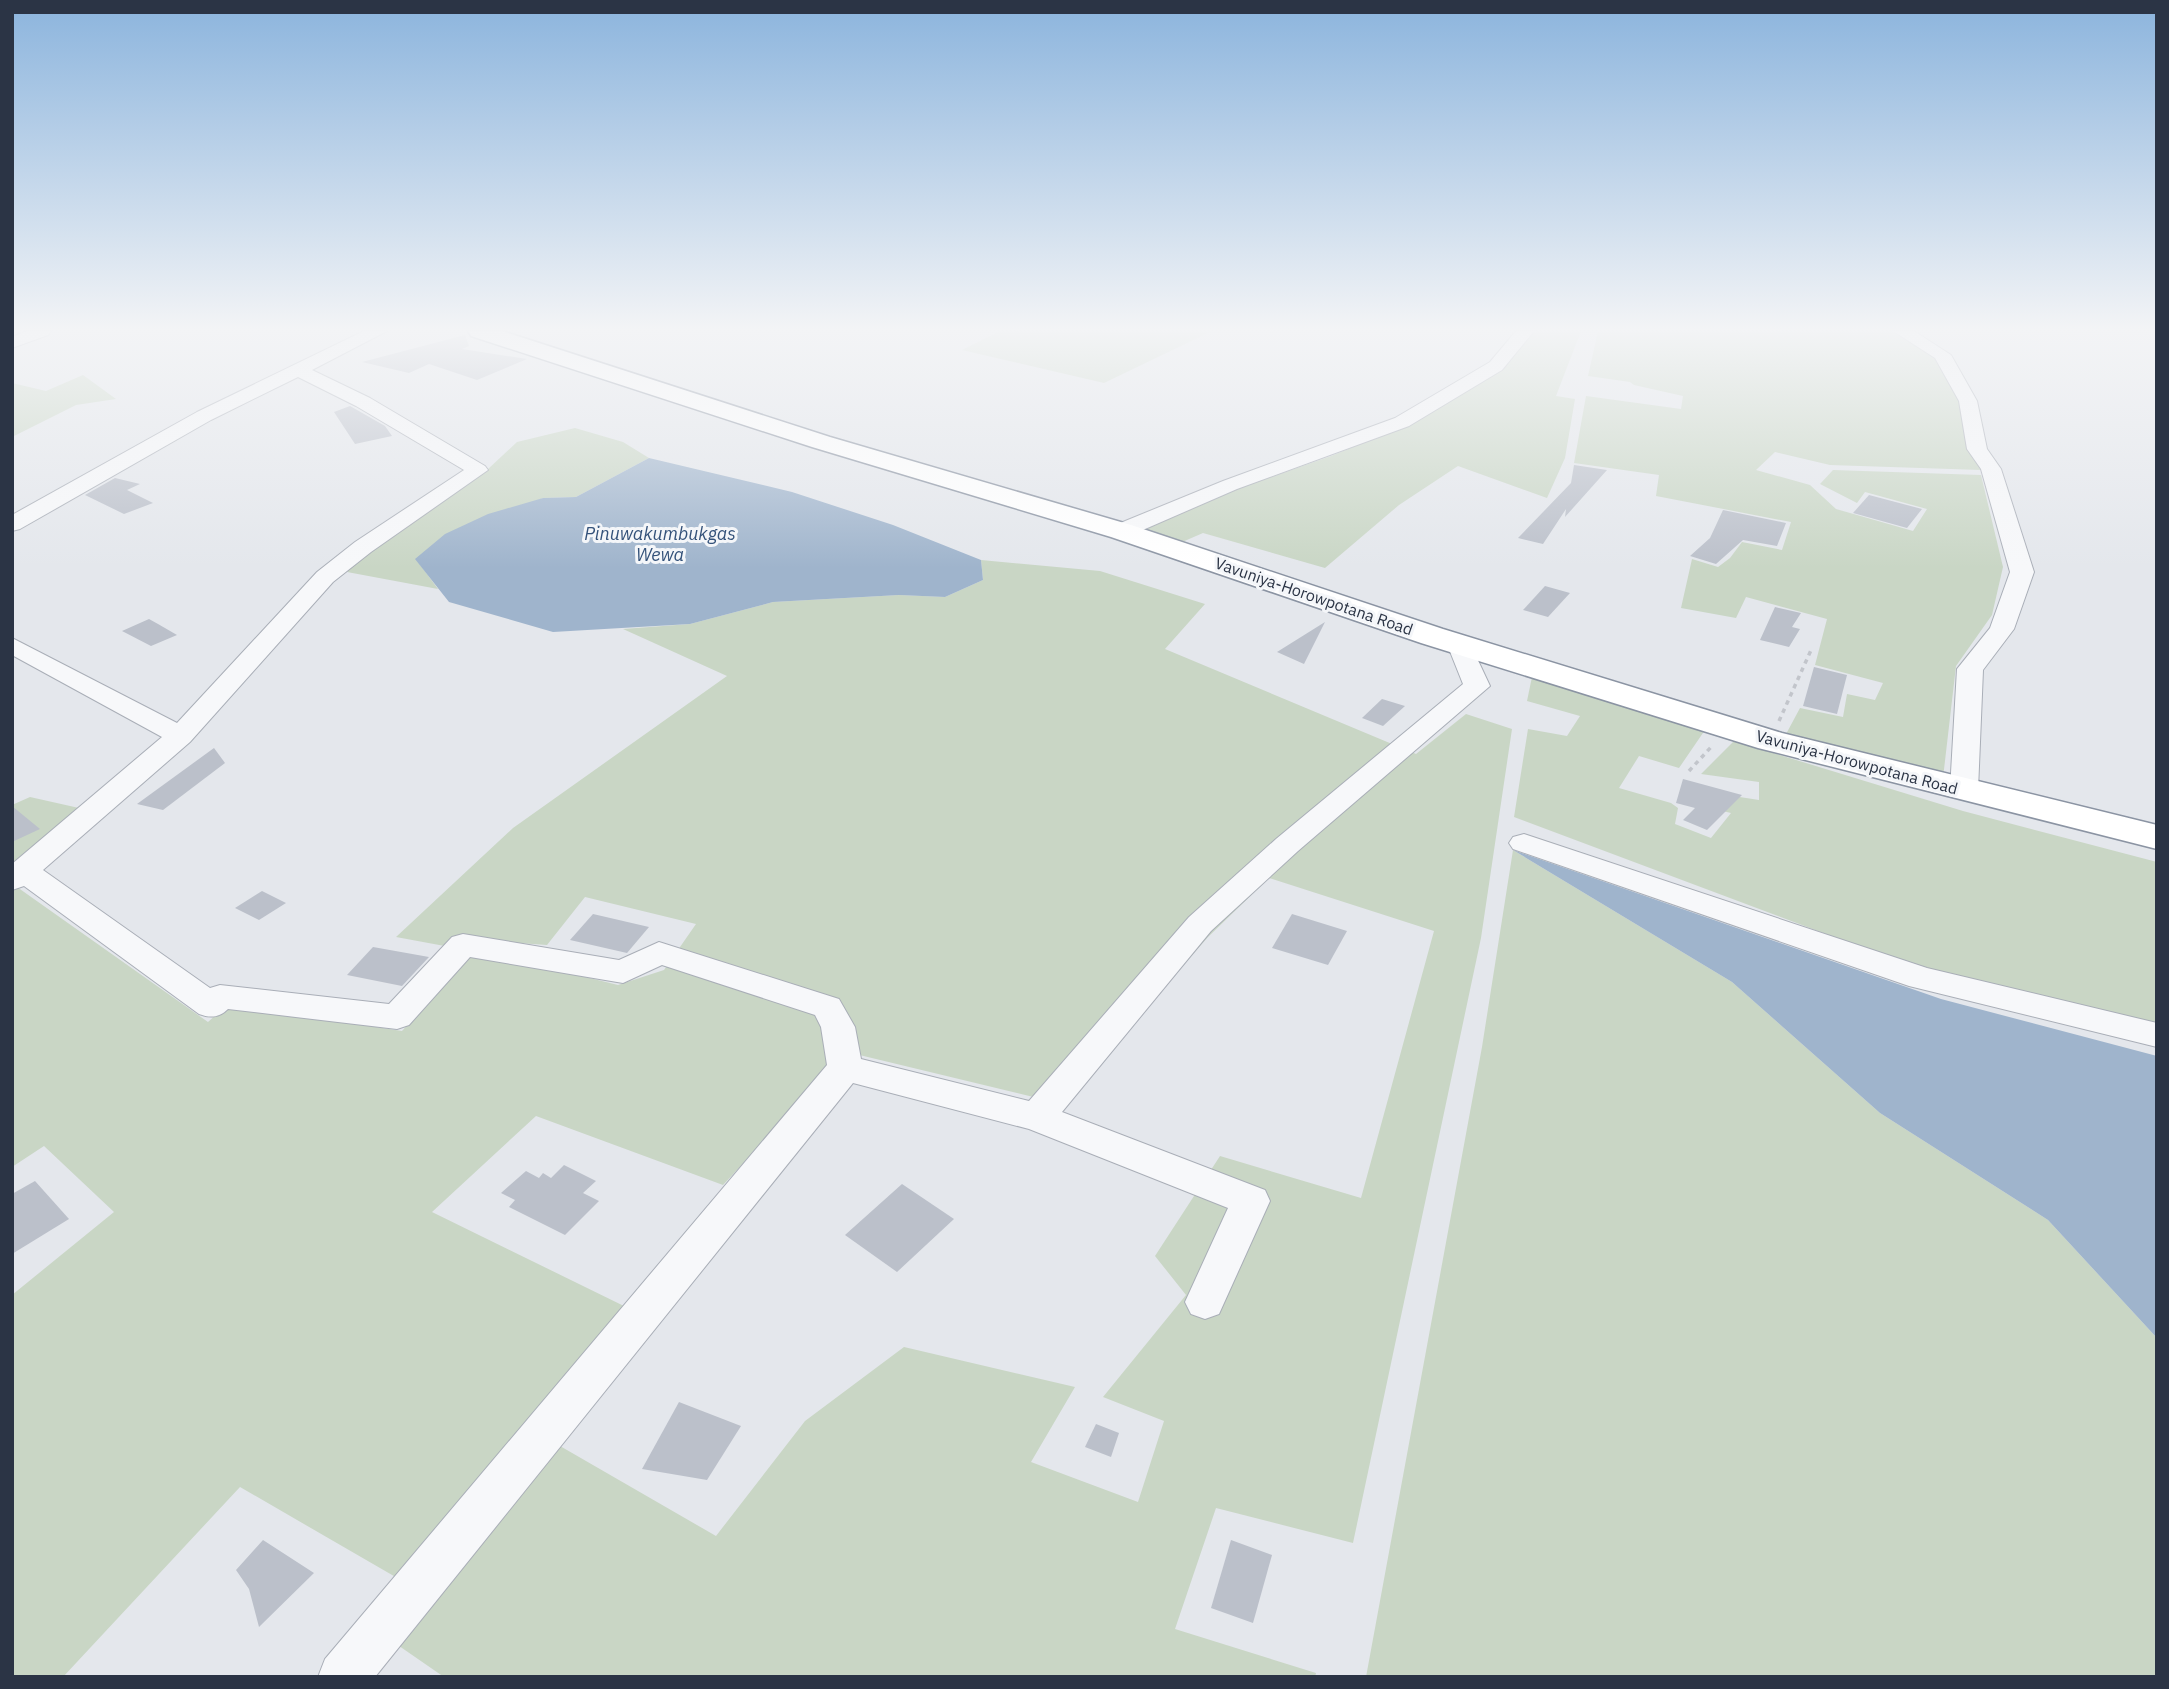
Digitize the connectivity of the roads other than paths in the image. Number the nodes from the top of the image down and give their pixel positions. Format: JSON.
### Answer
{"nodes":[{"id":1,"x":217,"y":410,"type":"edge"},
{"id":2,"x":376,"y":410,"type":"edge"},
{"id":3,"x":722,"y":410,"type":"edge"},
{"id":4,"x":1422,"y":410,"type":"edge"},
{"id":5,"x":1970,"y":410,"type":"edge"},
{"id":6,"x":12,"y":524,"type":"edge"},
{"id":7,"x":1121,"y":531,"type":"junction"},
{"id":8,"x":1459,"y":644,"type":"junction"},
{"id":9,"x":12,"y":645,"type":"edge"},
{"id":10,"x":180,"y":736,"type":"junction"},
{"id":11,"x":1964,"y":790,"type":"junction"},
{"id":12,"x":2157,"y":837,"type":"edge"},
{"id":13,"x":1524,"y":843,"type":"dead end"},
{"id":14,"x":18,"y":875,"type":"edge"},
{"id":15,"x":2157,"y":1035,"type":"edge"},
{"id":16,"x":845,"y":1068,"type":"junction"},
{"id":17,"x":1037,"y":1117,"type":"junction"},
{"id":18,"x":1205,"y":1303,"type":"dead end"},
{"id":19,"x":343,"y":1677,"type":"edge"}],
"edges":[{"from":1,"to":6,"type":"street"},
{"from":2,"to":10,"type":"street"},
{"from":3,"to":7,"type":"highway","name":"Vavuniya-Horowpotana Road"},
{"from":4,"to":7,"type":"street"},
{"from":5,"to":11,"type":"street"},
{"from":7,"to":8,"type":"highway","name":"Vavuniya-Horowpotana Road"},
{"from":8,"to":11,"type":"highway","name":"Vavuniya-Horowpotana Road"},
{"from":8,"to":17,"type":"street"},
{"from":9,"to":10,"type":"street"},
{"from":10,"to":14,"type":"street"},
{"from":11,"to":12,"type":"highway","name":"Vavuniya-Horowpotana Road"},
{"from":13,"to":15,"type":"street"},
{"from":14,"to":16,"type":"street"},
{"from":16,"to":17,"type":"street"},
{"from":16,"to":19,"type":"street"},
{"from":17,"to":18,"type":"street"}]}
